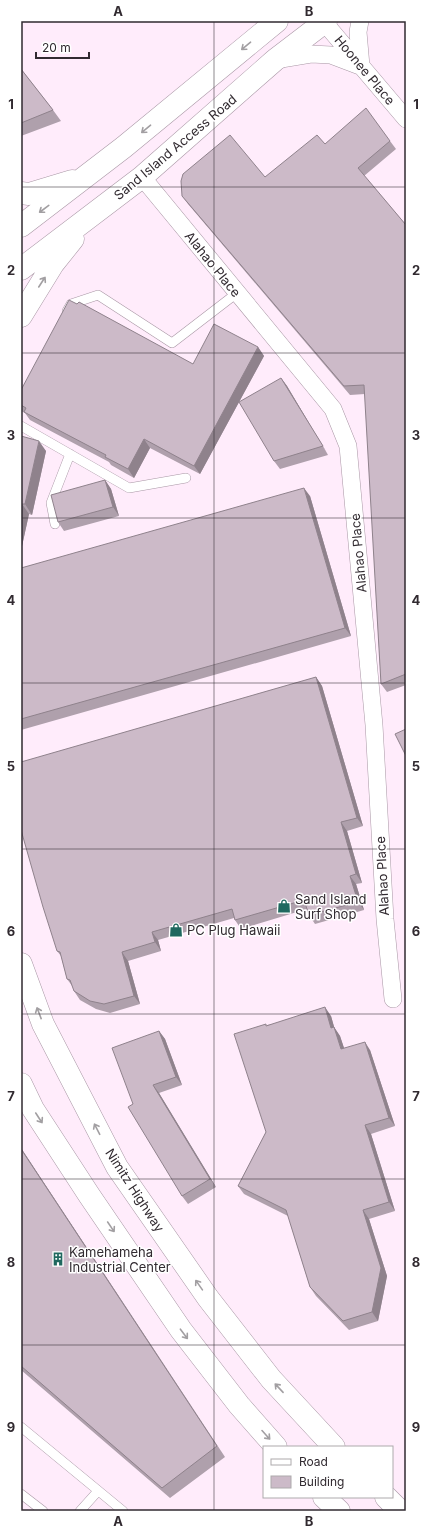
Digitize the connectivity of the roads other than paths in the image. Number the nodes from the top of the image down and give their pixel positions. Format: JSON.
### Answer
{"nodes":[{"id":1,"x":276,"y":21,"type":"edge"},
{"id":2,"x":325,"y":21,"type":"edge"},
{"id":3,"x":360,"y":21,"type":"edge"},
{"id":4,"x":275,"y":60,"type":"junction"},
{"id":5,"x":361,"y":66,"type":"junction"},
{"id":6,"x":406,"y":119,"type":"edge"},
{"id":7,"x":85,"y":177,"type":"junction"},
{"id":8,"x":142,"y":178,"type":"junction"},
{"id":9,"x":21,"y":193,"type":"edge"},
{"id":10,"x":92,"y":215,"type":"junction"},
{"id":11,"x":21,"y":226,"type":"edge"},
{"id":12,"x":21,"y":269,"type":"edge"},
{"id":13,"x":237,"y":293,"type":"junction"},
{"id":14,"x":21,"y":316,"type":"edge"},
{"id":15,"x":64,"y":318,"type":"edge"},
{"id":16,"x":21,"y":426,"type":"edge"},
{"id":17,"x":70,"y":454,"type":"junction"},
{"id":18,"x":186,"y":478,"type":"dead end"},
{"id":19,"x":55,"y":524,"type":"edge"},
{"id":20,"x":21,"y":964,"type":"edge"},
{"id":21,"x":393,"y":999,"type":"dead end"},
{"id":22,"x":21,"y":1084,"type":"edge"},
{"id":23,"x":21,"y":1427,"type":"edge"},
{"id":24,"x":275,"y":1446,"type":"edge"},
{"id":25,"x":333,"y":1446,"type":"edge"},
{"id":26,"x":98,"y":1491,"type":"junction"},
{"id":27,"x":21,"y":1494,"type":"edge"},
{"id":28,"x":325,"y":1498,"type":"edge"},
{"id":29,"x":387,"y":1498,"type":"edge"},
{"id":30,"x":43,"y":1511,"type":"edge"},
{"id":31,"x":80,"y":1511,"type":"edge"},
{"id":32,"x":122,"y":1511,"type":"edge"},
{"id":33,"x":339,"y":1511,"type":"edge"},
{"id":34,"x":400,"y":1511,"type":"edge"}],
"edges":[{"from":1,"to":7,"type":"main road","one_way":true},
{"from":2,"to":4,"type":"main road","name":"Sand Island Access Road"},
{"from":2,"to":5,"type":"street","name":"Hoonee Place"},
{"from":3,"to":5,"type":"street"},
{"from":4,"to":5,"type":"street"},
{"from":4,"to":8,"type":"main road","name":"Sand Island Access Road"},
{"from":5,"to":6,"type":"street","name":"Hoonee Place"},
{"from":7,"to":9,"type":"main road"},
{"from":7,"to":11,"type":"main road","one_way":true},
{"from":8,"to":10,"type":"main road","name":"Sand Island Access Road"},
{"from":8,"to":13,"type":"street","name":"Alahao Place"},
{"from":10,"to":12,"type":"main road","name":"Sand Island Access Road"},
{"from":14,"to":10,"type":"main road","one_way":true},
{"from":13,"to":15,"type":"lane"},
{"from":13,"to":21,"type":"street","name":"Alahao Place"},
{"from":16,"to":17,"type":"lane"},
{"from":17,"to":18,"type":"lane"},
{"from":17,"to":19,"type":"lane"},
{"from":25,"to":20,"type":"main road","name":"Nimitz Highway","one_way":true},
{"from":22,"to":24,"type":"main road","one_way":true},
{"from":23,"to":26,"type":"lane"},
{"from":26,"to":31,"type":"lane"},
{"from":26,"to":32,"type":"lane"},
{"from":27,"to":30,"type":"lane"},
{"from":28,"to":33,"type":"main road"},
{"from":29,"to":34,"type":"main road"}]}
